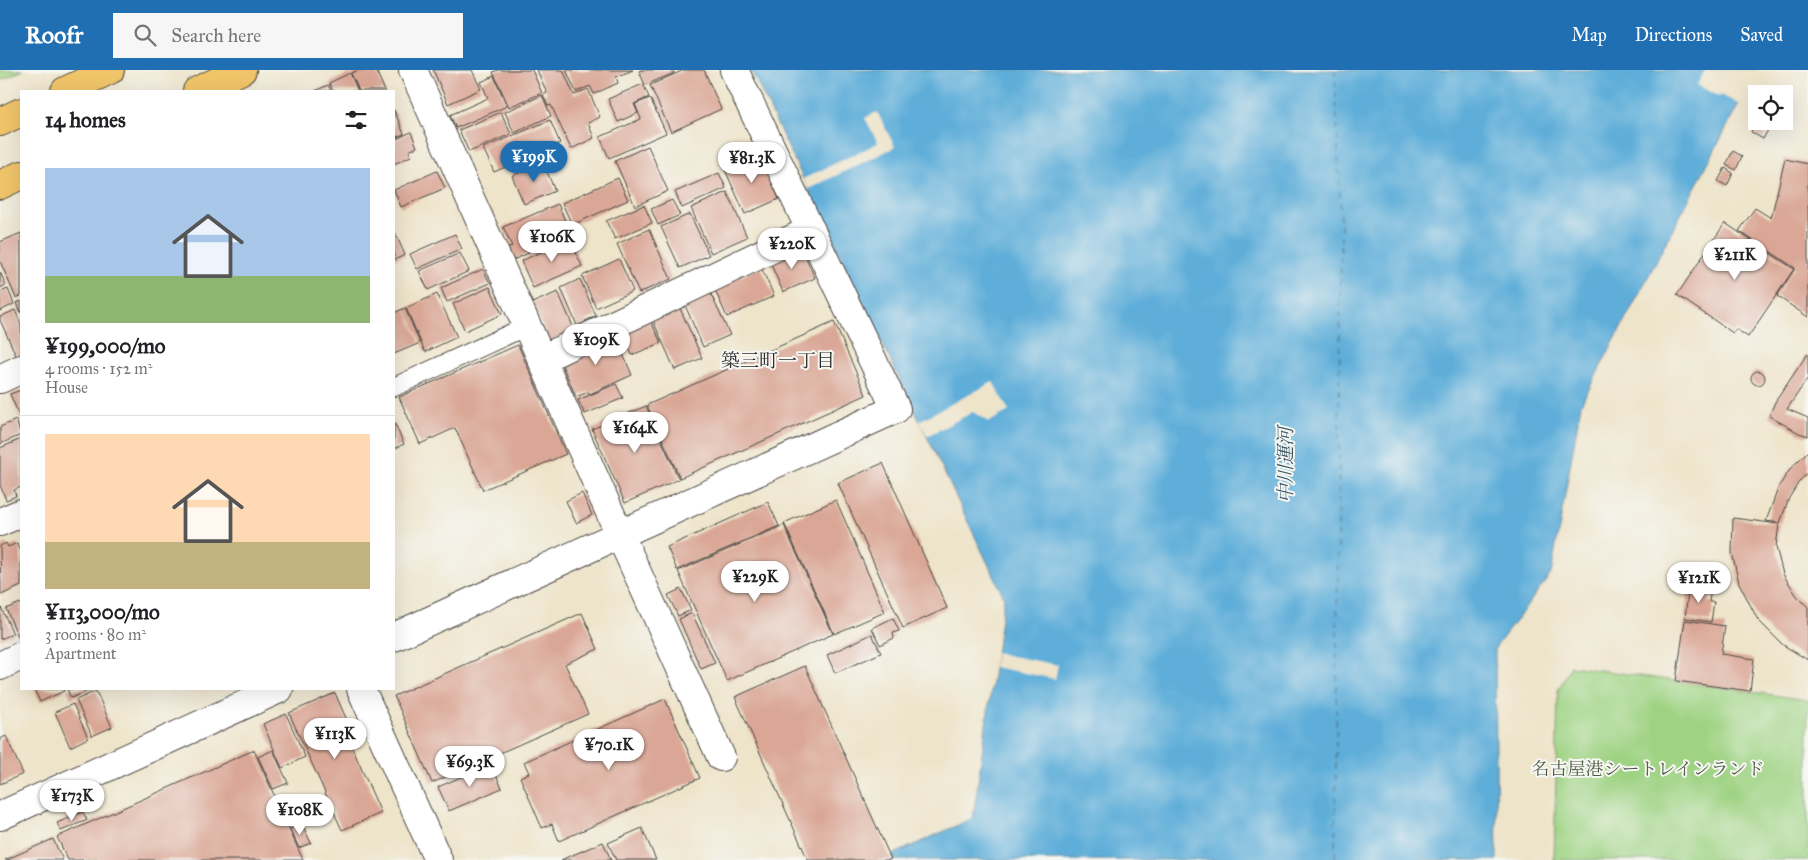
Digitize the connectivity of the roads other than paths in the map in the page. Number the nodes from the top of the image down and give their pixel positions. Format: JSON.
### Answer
{"nodes":[{"id":1,"x":110,"y":70,"type":"edge"},
{"id":2,"x":242,"y":70,"type":"edge"},
{"id":3,"x":414,"y":70,"type":"edge"},
{"id":4,"x":734,"y":70,"type":"edge"},
{"id":5,"x":67,"y":90,"type":"edge"},
{"id":6,"x":200,"y":90,"type":"edge"},
{"id":7,"x":20,"y":112,"type":"edge"},
{"id":8,"x":0,"y":122,"type":"edge"},
{"id":9,"x":20,"y":175,"type":"edge"},
{"id":10,"x":0,"y":185,"type":"edge"},
{"id":11,"x":811,"y":230,"type":"junction"},
{"id":12,"x":527,"y":326,"type":"junction"},
{"id":13,"x":542,"y":359,"type":"junction"},
{"id":14,"x":20,"y":369,"type":"edge"},
{"id":15,"x":0,"y":379,"type":"edge"},
{"id":16,"x":395,"y":387,"type":"edge"},
{"id":17,"x":20,"y":513,"type":"edge"},
{"id":18,"x":0,"y":522,"type":"edge"},
{"id":19,"x":620,"y":534,"type":"junction"},
{"id":20,"x":395,"y":637,"type":"edge"},
{"id":21,"x":20,"y":656,"type":"edge"},
{"id":22,"x":0,"y":666,"type":"edge"},
{"id":23,"x":277,"y":690,"type":"edge"},
{"id":24,"x":361,"y":690,"type":"edge"},
{"id":25,"x":721,"y":757,"type":"dead end"},
{"id":26,"x":0,"y":816,"type":"edge"},
{"id":27,"x":438,"y":860,"type":"edge"}],
"edges":[{"from":1,"to":5,"type":"main road"},
{"from":2,"to":6,"type":"main road"},
{"from":3,"to":12,"type":"street"},
{"from":4,"to":11,"type":"street"},
{"from":7,"to":8,"type":"main road"},
{"from":9,"to":10,"type":"main road"},
{"from":11,"to":13,"type":"street"},
{"from":11,"to":19,"type":"street"},
{"from":12,"to":13,"type":"street"},
{"from":12,"to":16,"type":"lane"},
{"from":13,"to":19,"type":"street"},
{"from":14,"to":15,"type":"street"},
{"from":17,"to":18,"type":"street"},
{"from":19,"to":20,"type":"street"},
{"from":19,"to":25,"type":"street"},
{"from":21,"to":22,"type":"street"},
{"from":23,"to":26,"type":"street"},
{"from":24,"to":27,"type":"street"}]}
